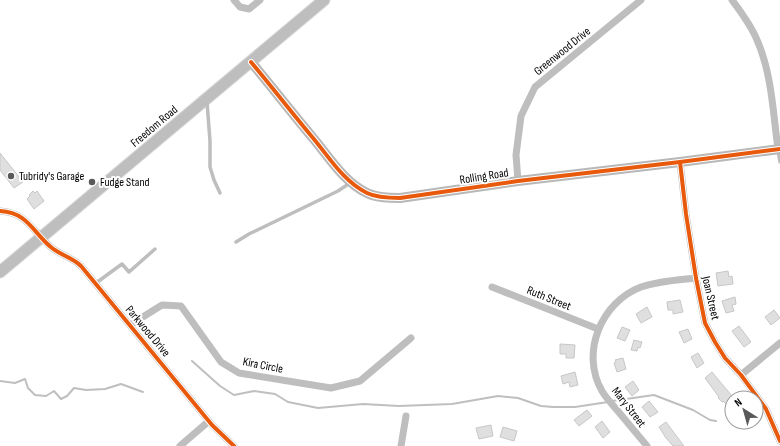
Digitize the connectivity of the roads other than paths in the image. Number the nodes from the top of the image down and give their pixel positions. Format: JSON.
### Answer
{"nodes":[{"id":1,"x":234,"y":0,"type":"edge"},
{"id":2,"x":260,"y":0,"type":"edge"},
{"id":3,"x":324,"y":0,"type":"edge"},
{"id":4,"x":641,"y":0,"type":"edge"},
{"id":5,"x":732,"y":0,"type":"edge"},
{"id":6,"x":251,"y":62,"type":"junction"},
{"id":7,"x":206,"y":99,"type":"junction"},
{"id":8,"x":779,"y":149,"type":"edge"},
{"id":9,"x":680,"y":162,"type":"junction"},
{"id":10,"x":780,"y":162,"type":"edge"},
{"id":11,"x":518,"y":181,"type":"junction"},
{"id":12,"x":351,"y":182,"type":"junction"},
{"id":13,"x":220,"y":192,"type":"dead end"},
{"id":14,"x":0,"y":211,"type":"edge"},
{"id":15,"x":40,"y":237,"type":"junction"},
{"id":16,"x":236,"y":242,"type":"dead end"},
{"id":17,"x":155,"y":249,"type":"dead end"},
{"id":18,"x":0,"y":272,"type":"edge"},
{"id":19,"x":696,"y":278,"type":"junction"},
{"id":20,"x":96,"y":283,"type":"junction"},
{"id":21,"x":492,"y":286,"type":"dead end"},
{"id":22,"x":130,"y":325,"type":"junction"},
{"id":23,"x":598,"y":329,"type":"junction"},
{"id":24,"x":412,"y":338,"type":"dead end"},
{"id":25,"x":780,"y":343,"type":"edge"},
{"id":26,"x":741,"y":375,"type":"junction"},
{"id":27,"x":406,"y":416,"type":"dead end"},
{"id":28,"x":209,"y":421,"type":"junction"},
{"id":29,"x":780,"y":441,"type":"edge"},
{"id":30,"x":180,"y":446,"type":"edge"},
{"id":31,"x":234,"y":446,"type":"edge"},
{"id":32,"x":401,"y":446,"type":"edge"},
{"id":33,"x":647,"y":446,"type":"edge"}],
"edges":[{"from":1,"to":2,"type":"street"},
{"from":3,"to":6,"type":"main road","name":"Freedom Road"},
{"from":4,"to":11,"type":"street","name":"Greenwood Drive"},
{"from":5,"to":8,"type":"street"},
{"from":6,"to":7,"type":"main road","name":"Freedom Road"},
{"from":6,"to":12,"type":"street","name":"Rolling Road"},
{"from":7,"to":13,"type":"lane"},
{"from":7,"to":15,"type":"main road","name":"Freedom Road"},
{"from":8,"to":9,"type":"street","name":"Rolling Road"},
{"from":8,"to":10,"type":"lane"},
{"from":9,"to":11,"type":"street","name":"Rolling Road"},
{"from":9,"to":19,"type":"street","name":"Joan Street"},
{"from":11,"to":12,"type":"street","name":"Rolling Road"},
{"from":12,"to":16,"type":"lane"},
{"from":14,"to":15,"type":"street","name":"Parkwood Drive"},
{"from":15,"to":18,"type":"main road","name":"Freedom Road"},
{"from":15,"to":20,"type":"street","name":"Parkwood Drive"},
{"from":17,"to":20,"type":"lane"},
{"from":19,"to":23,"type":"street","name":"Mary Street"},
{"from":19,"to":26,"type":"street","name":"Joan Street"},
{"from":20,"to":22,"type":"street","name":"Parkwood Drive"},
{"from":21,"to":23,"type":"street","name":"Ruth Street"},
{"from":22,"to":24,"type":"street","name":"Kira Circle"},
{"from":22,"to":28,"type":"street","name":"Parkwood Drive"},
{"from":23,"to":33,"type":"street","name":"Mary Street"},
{"from":25,"to":26,"type":"street"},
{"from":26,"to":29,"type":"street","name":"Joan Street"},
{"from":27,"to":32,"type":"street"},
{"from":28,"to":30,"type":"street"},
{"from":28,"to":31,"type":"street","name":"Parkwood Drive"}]}
